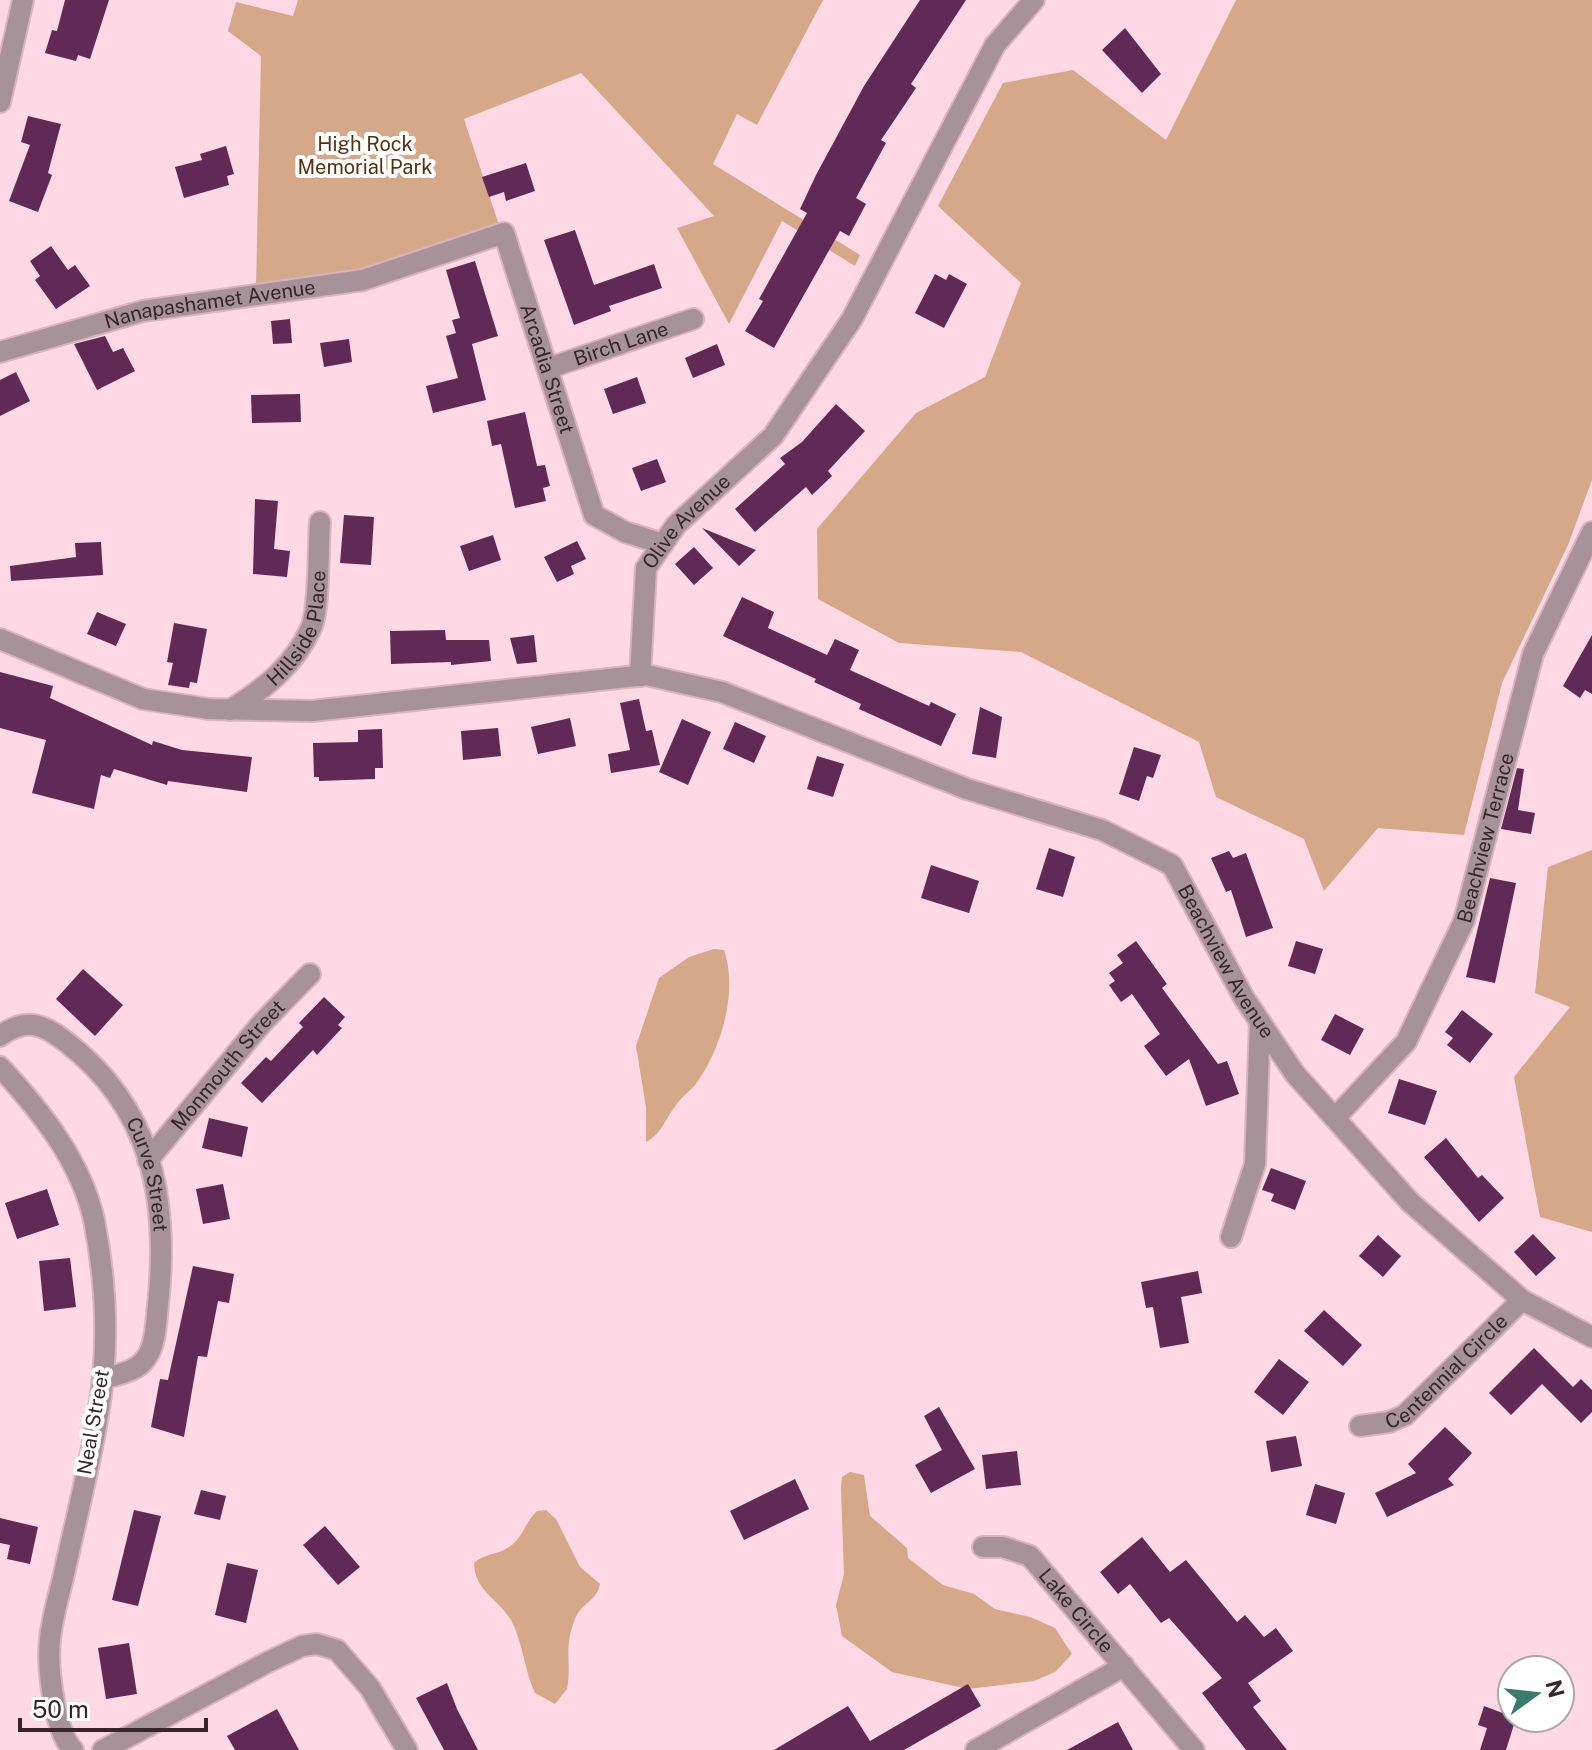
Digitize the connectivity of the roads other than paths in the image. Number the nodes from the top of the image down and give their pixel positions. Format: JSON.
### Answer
{"nodes":[{"id":1,"x":23,"y":0,"type":"edge"},
{"id":2,"x":1034,"y":0,"type":"edge"},
{"id":3,"x":6,"y":50,"type":"edge"},
{"id":4,"x":0,"y":102,"type":"edge"},
{"id":5,"x":421,"y":261,"type":"joint"},
{"id":6,"x":693,"y":319,"type":"dead end"},
{"id":7,"x":0,"y":352,"type":"edge"},
{"id":8,"x":549,"y":368,"type":"junction"},
{"id":9,"x":320,"y":522,"type":"dead end"},
{"id":10,"x":1592,"y":532,"type":"edge"},
{"id":11,"x":663,"y":544,"type":"junction"},
{"id":12,"x":0,"y":639,"type":"edge"},
{"id":13,"x":640,"y":676,"type":"junction"},
{"id":14,"x":230,"y":710,"type":"junction"},
{"id":15,"x":310,"y":974,"type":"dead end"},
{"id":16,"x":1260,"y":1022,"type":"junction"},
{"id":17,"x":0,"y":1036,"type":"edge"},
{"id":18,"x":0,"y":1067,"type":"edge"},
{"id":19,"x":1335,"y":1118,"type":"junction"},
{"id":20,"x":148,"y":1160,"type":"junction"},
{"id":21,"x":1231,"y":1237,"type":"dead end"},
{"id":22,"x":1522,"y":1300,"type":"junction"},
{"id":23,"x":1592,"y":1337,"type":"edge"},
{"id":24,"x":103,"y":1379,"type":"junction"},
{"id":25,"x":1360,"y":1426,"type":"dead end"},
{"id":26,"x":983,"y":1547,"type":"dead end"},
{"id":27,"x":1124,"y":1666,"type":"junction"},
{"id":28,"x":73,"y":1750,"type":"edge"},
{"id":29,"x":103,"y":1750,"type":"edge"},
{"id":30,"x":407,"y":1750,"type":"edge"},
{"id":31,"x":976,"y":1750,"type":"edge"},
{"id":32,"x":1194,"y":1750,"type":"edge"}],
"edges":[{"from":1,"to":3,"type":"street"},
{"from":2,"to":11,"type":"street","name":"Olive Avenue"},
{"from":3,"to":4,"type":"street"},
{"from":5,"to":7,"type":"street","name":"Nanapashamet Avenue"},
{"from":5,"to":8,"type":"street","name":"Arcadia Street"},
{"from":6,"to":8,"type":"street","name":"Birch Lane"},
{"from":8,"to":11,"type":"street","name":"Arcadia Street"},
{"from":9,"to":14,"type":"street","name":"Hillside Place"},
{"from":10,"to":19,"type":"street","name":"Beachview Terrace"},
{"from":11,"to":13,"type":"street","name":"Olive Avenue"},
{"from":12,"to":14,"type":"street"},
{"from":13,"to":14,"type":"street"},
{"from":13,"to":16,"type":"street","name":"Beachview Avenue"},
{"from":15,"to":20,"type":"street","name":"Monmouth Street"},
{"from":16,"to":19,"type":"street","name":"Beachview Avenue"},
{"from":16,"to":21,"type":"street"},
{"from":17,"to":20,"type":"street","name":"Curve Street"},
{"from":18,"to":24,"type":"street","name":"Neal Street"},
{"from":19,"to":22,"type":"street","name":"Beachview Avenue"},
{"from":20,"to":24,"type":"street","name":"Curve Street"},
{"from":22,"to":23,"type":"street","name":"Beachview Avenue"},
{"from":22,"to":25,"type":"street","name":"Centennial Circle"},
{"from":24,"to":28,"type":"street","name":"Neal Street"},
{"from":26,"to":27,"type":"street","name":"Lake Circle"},
{"from":27,"to":31,"type":"street"},
{"from":27,"to":32,"type":"street","name":"Lake Circle"},
{"from":29,"to":30,"type":"street"}]}
